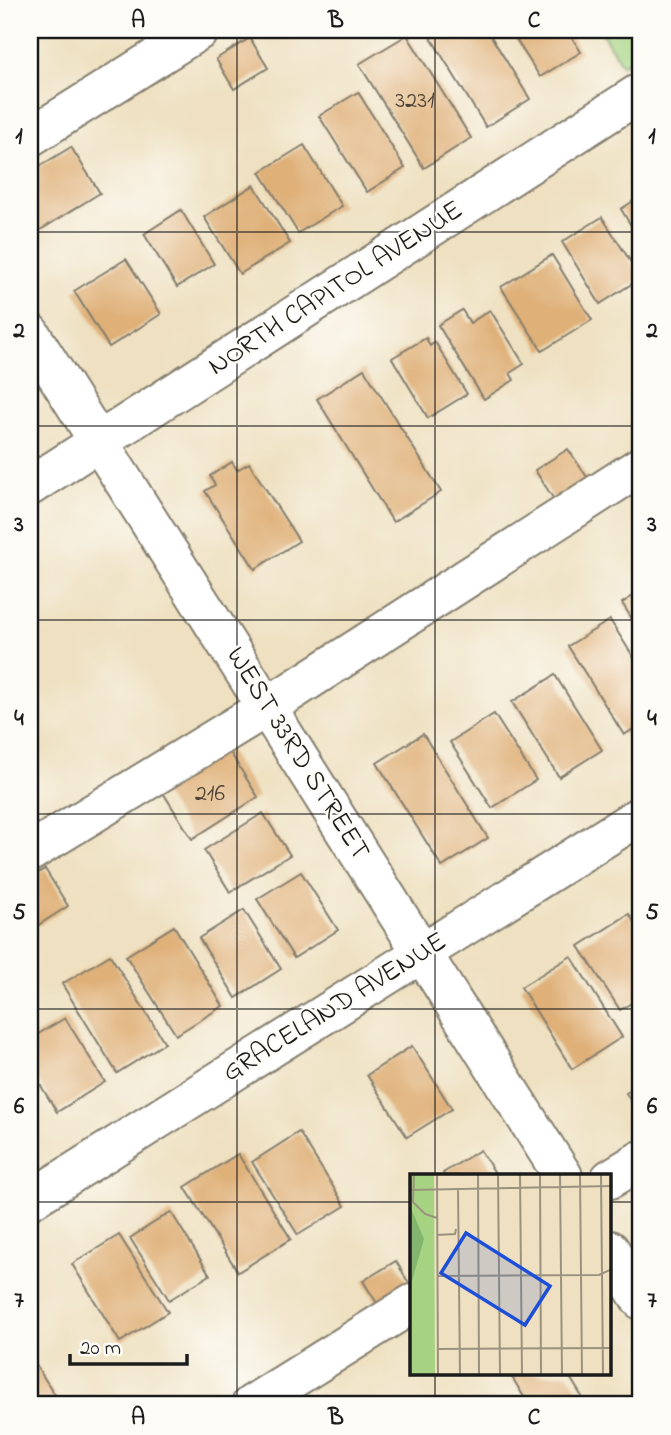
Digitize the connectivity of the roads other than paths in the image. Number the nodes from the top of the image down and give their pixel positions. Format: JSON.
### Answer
{"nodes":[{"id":1,"x":200,"y":30,"type":"edge"},
{"id":2,"x":641,"y":92,"type":"edge"},
{"id":3,"x":30,"y":137,"type":"edge"},
{"id":4,"x":30,"y":333,"type":"edge"},
{"id":5,"x":99,"y":442,"type":"junction"},
{"id":6,"x":641,"y":466,"type":"edge"},
{"id":7,"x":30,"y":486,"type":"edge"},
{"id":8,"x":267,"y":707,"type":"junction"},
{"id":9,"x":641,"y":815,"type":"edge"},
{"id":10,"x":30,"y":852,"type":"edge"},
{"id":11,"x":422,"y":953,"type":"junction"},
{"id":12,"x":641,"y":1160,"type":"edge"},
{"id":13,"x":562,"y":1174,"type":"edge"},
{"id":14,"x":612,"y":1178,"type":"edge"},
{"id":15,"x":30,"y":1200,"type":"edge"},
{"id":16,"x":612,"y":1253,"type":"edge"},
{"id":17,"x":641,"y":1300,"type":"edge"},
{"id":18,"x":410,"y":1305,"type":"edge"},
{"id":19,"x":251,"y":1405,"type":"edge"}],
"edges":[{"from":1,"to":3,"type":"street"},
{"from":2,"to":5,"type":"street","name":"NORTH CAPITOL AVENUE"},
{"from":4,"to":5,"type":"street","name":"WEST 33RD STREET"},
{"from":5,"to":7,"type":"street","name":"NORTH CAPITOL AVENUE"},
{"from":5,"to":8,"type":"street","name":"WEST 33RD STREET"},
{"from":6,"to":8,"type":"street"},
{"from":8,"to":10,"type":"street"},
{"from":8,"to":11,"type":"street","name":"WEST 33RD STREET"},
{"from":9,"to":11,"type":"street","name":"GRACELAND AVENUE"},
{"from":11,"to":13,"type":"street","name":"WEST 33RD STREET"},
{"from":11,"to":15,"type":"street","name":"GRACELAND AVENUE"},
{"from":12,"to":14,"type":"street"},
{"from":16,"to":17,"type":"street"},
{"from":18,"to":19,"type":"street"}]}
